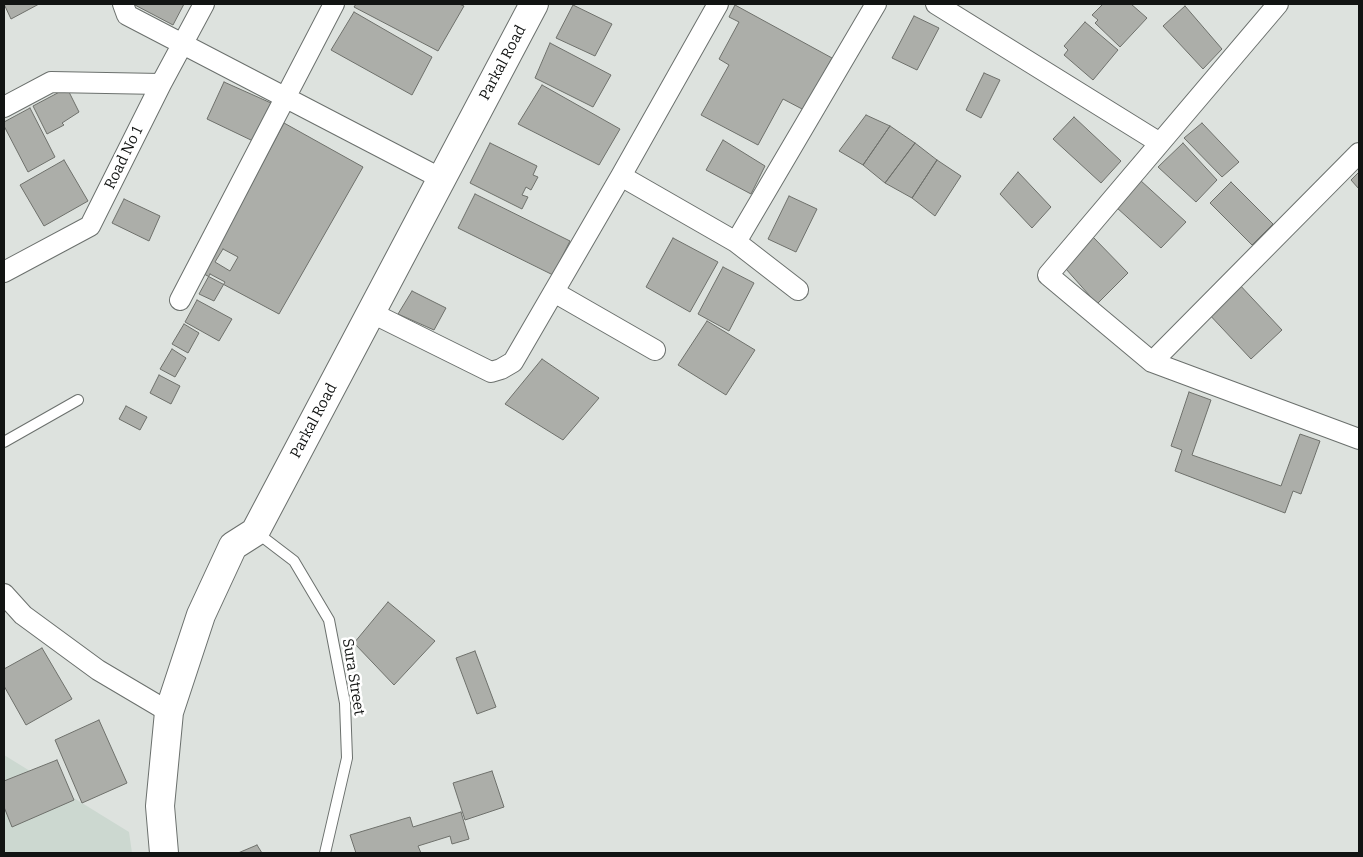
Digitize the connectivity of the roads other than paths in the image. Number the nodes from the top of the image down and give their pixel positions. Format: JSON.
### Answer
{"nodes":[{"id":1,"x":123,"y":4,"type":"edge"},
{"id":2,"x":204,"y":4,"type":"edge"},
{"id":3,"x":334,"y":4,"type":"edge"},
{"id":4,"x":534,"y":4,"type":"edge"},
{"id":5,"x":718,"y":4,"type":"edge"},
{"id":6,"x":876,"y":4,"type":"edge"},
{"id":7,"x":936,"y":4,"type":"edge"},
{"id":8,"x":1278,"y":4,"type":"edge"},
{"id":9,"x":184,"y":44,"type":"junction"},
{"id":10,"x":161,"y":84,"type":"junction"},
{"id":11,"x":286,"y":98,"type":"junction"},
{"id":12,"x":4,"y":107,"type":"edge"},
{"id":13,"x":1160,"y":143,"type":"junction"},
{"id":14,"x":1359,"y":153,"type":"edge"},
{"id":15,"x":621,"y":176,"type":"junction"},
{"id":16,"x":442,"y":179,"type":"junction"},
{"id":17,"x":736,"y":242,"type":"junction"},
{"id":18,"x":4,"y":272,"type":"edge"},
{"id":19,"x":798,"y":290,"type":"dead end"},
{"id":20,"x":554,"y":292,"type":"junction"},
{"id":21,"x":180,"y":300,"type":"dead end"},
{"id":22,"x":372,"y":313,"type":"junction"},
{"id":23,"x":656,"y":350,"type":"dead end"},
{"id":24,"x":1152,"y":362,"type":"junction"},
{"id":25,"x":78,"y":400,"type":"dead end"},
{"id":26,"x":1359,"y":439,"type":"edge"},
{"id":27,"x":4,"y":442,"type":"edge"},
{"id":28,"x":255,"y":532,"type":"junction"},
{"id":29,"x":4,"y":594,"type":"edge"},
{"id":30,"x":169,"y":712,"type":"junction"},
{"id":31,"x":164,"y":853,"type":"edge"},
{"id":32,"x":325,"y":853,"type":"edge"}],
"edges":[{"from":1,"to":9,"type":"street"},
{"from":2,"to":9,"type":"street","name":"Road No 1"},
{"from":3,"to":11,"type":"street"},
{"from":4,"to":16,"type":"street","name":"Parkal Road"},
{"from":5,"to":15,"type":"street"},
{"from":6,"to":17,"type":"street"},
{"from":7,"to":13,"type":"street"},
{"from":8,"to":13,"type":"street"},
{"from":9,"to":10,"type":"street","name":"Road No 1"},
{"from":9,"to":11,"type":"street"},
{"from":10,"to":12,"type":"street"},
{"from":10,"to":18,"type":"street","name":"Road No 1"},
{"from":11,"to":16,"type":"street"},
{"from":11,"to":21,"type":"street"},
{"from":13,"to":24,"type":"street"},
{"from":14,"to":24,"type":"street"},
{"from":15,"to":17,"type":"street"},
{"from":15,"to":20,"type":"street"},
{"from":16,"to":22,"type":"street","name":"Parkal Road"},
{"from":17,"to":19,"type":"street"},
{"from":20,"to":22,"type":"street"},
{"from":20,"to":23,"type":"street"},
{"from":22,"to":28,"type":"street","name":"Parkal Road"},
{"from":24,"to":26,"type":"street"},
{"from":25,"to":27,"type":"lane"},
{"from":28,"to":30,"type":"street","name":"Parkal Road"},
{"from":28,"to":32,"type":"lane","name":"Sura Street"},
{"from":29,"to":30,"type":"street"},
{"from":30,"to":31,"type":"street","name":"Parkal Road"}]}
